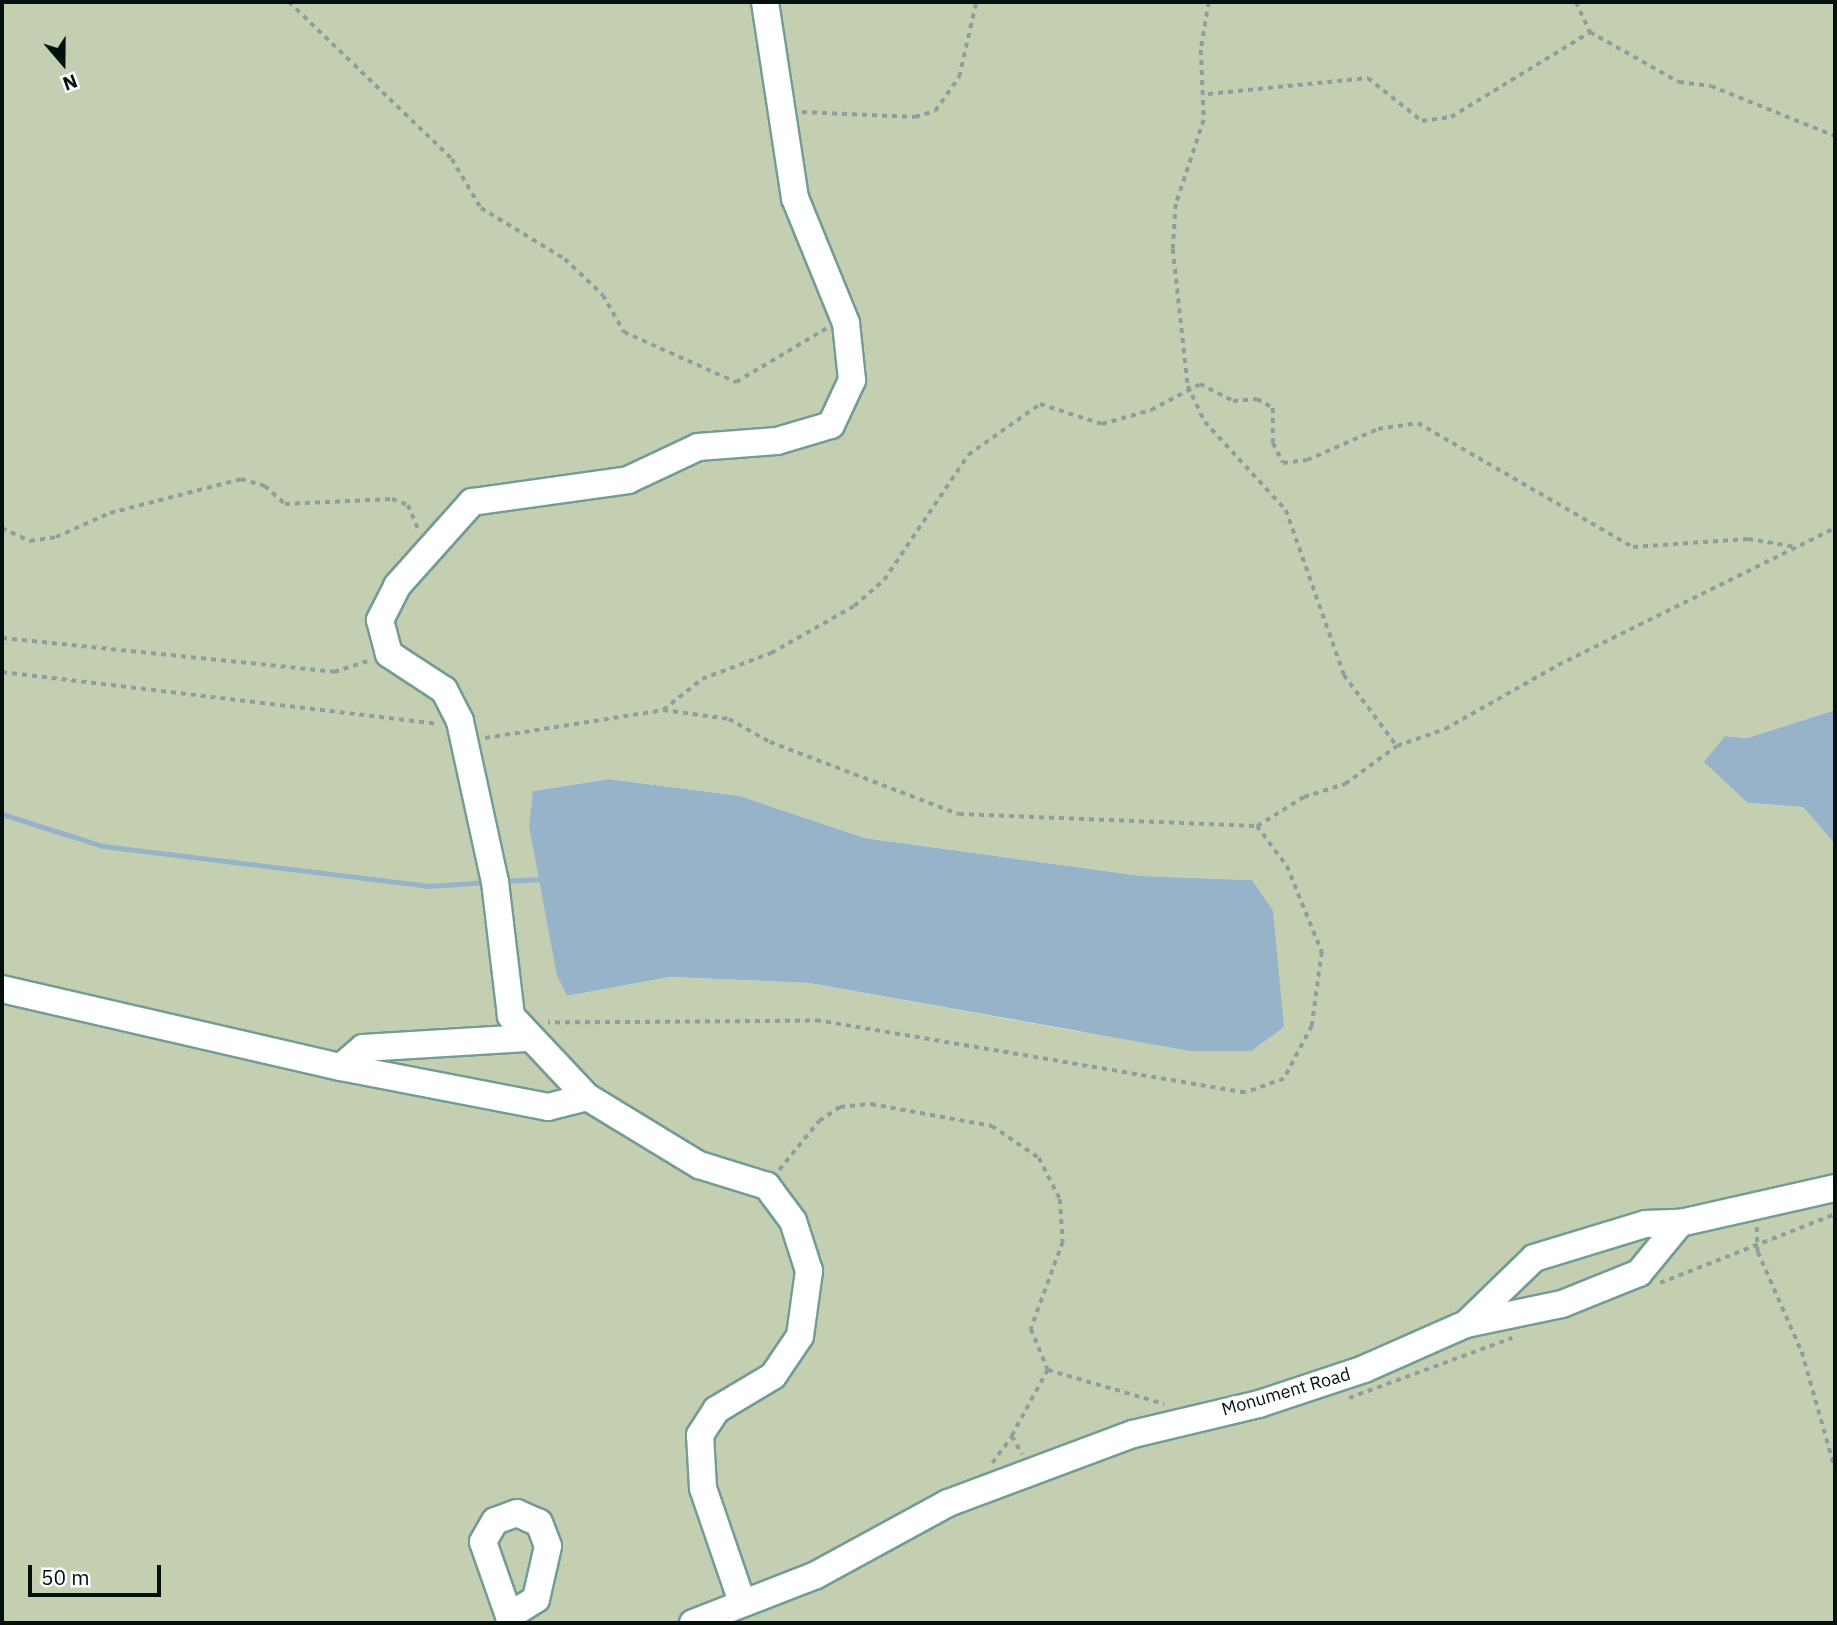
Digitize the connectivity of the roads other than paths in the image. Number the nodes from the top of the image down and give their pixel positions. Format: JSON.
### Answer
{"nodes":[{"id":1,"x":765,"y":2,"type":"edge"},
{"id":2,"x":2,"y":989,"type":"edge"},
{"id":3,"x":527,"y":1038,"type":"junction"},
{"id":4,"x":341,"y":1067,"type":"junction"},
{"id":5,"x":587,"y":1097,"type":"junction"},
{"id":6,"x":1835,"y":1188,"type":"edge"},
{"id":7,"x":1680,"y":1223,"type":"junction"},
{"id":8,"x":1466,"y":1324,"type":"junction"},
{"id":9,"x":742,"y":1602,"type":"junction"},
{"id":10,"x":693,"y":1623,"type":"edge"}],
"edges":[{"from":1,"to":3,"type":"street"},
{"from":2,"to":4,"type":"street"},
{"from":3,"to":4,"type":"street"},
{"from":3,"to":5,"type":"street"},
{"from":4,"to":5,"type":"street"},
{"from":5,"to":9,"type":"street"},
{"from":6,"to":7,"type":"street"},
{"from":7,"to":8,"type":"street"},
{"from":7,"to":8,"type":"street","name":"Monument Road"},
{"from":8,"to":9,"type":"street","name":"Monument Road"},
{"from":9,"to":10,"type":"street","name":"Monument Road"}]}
